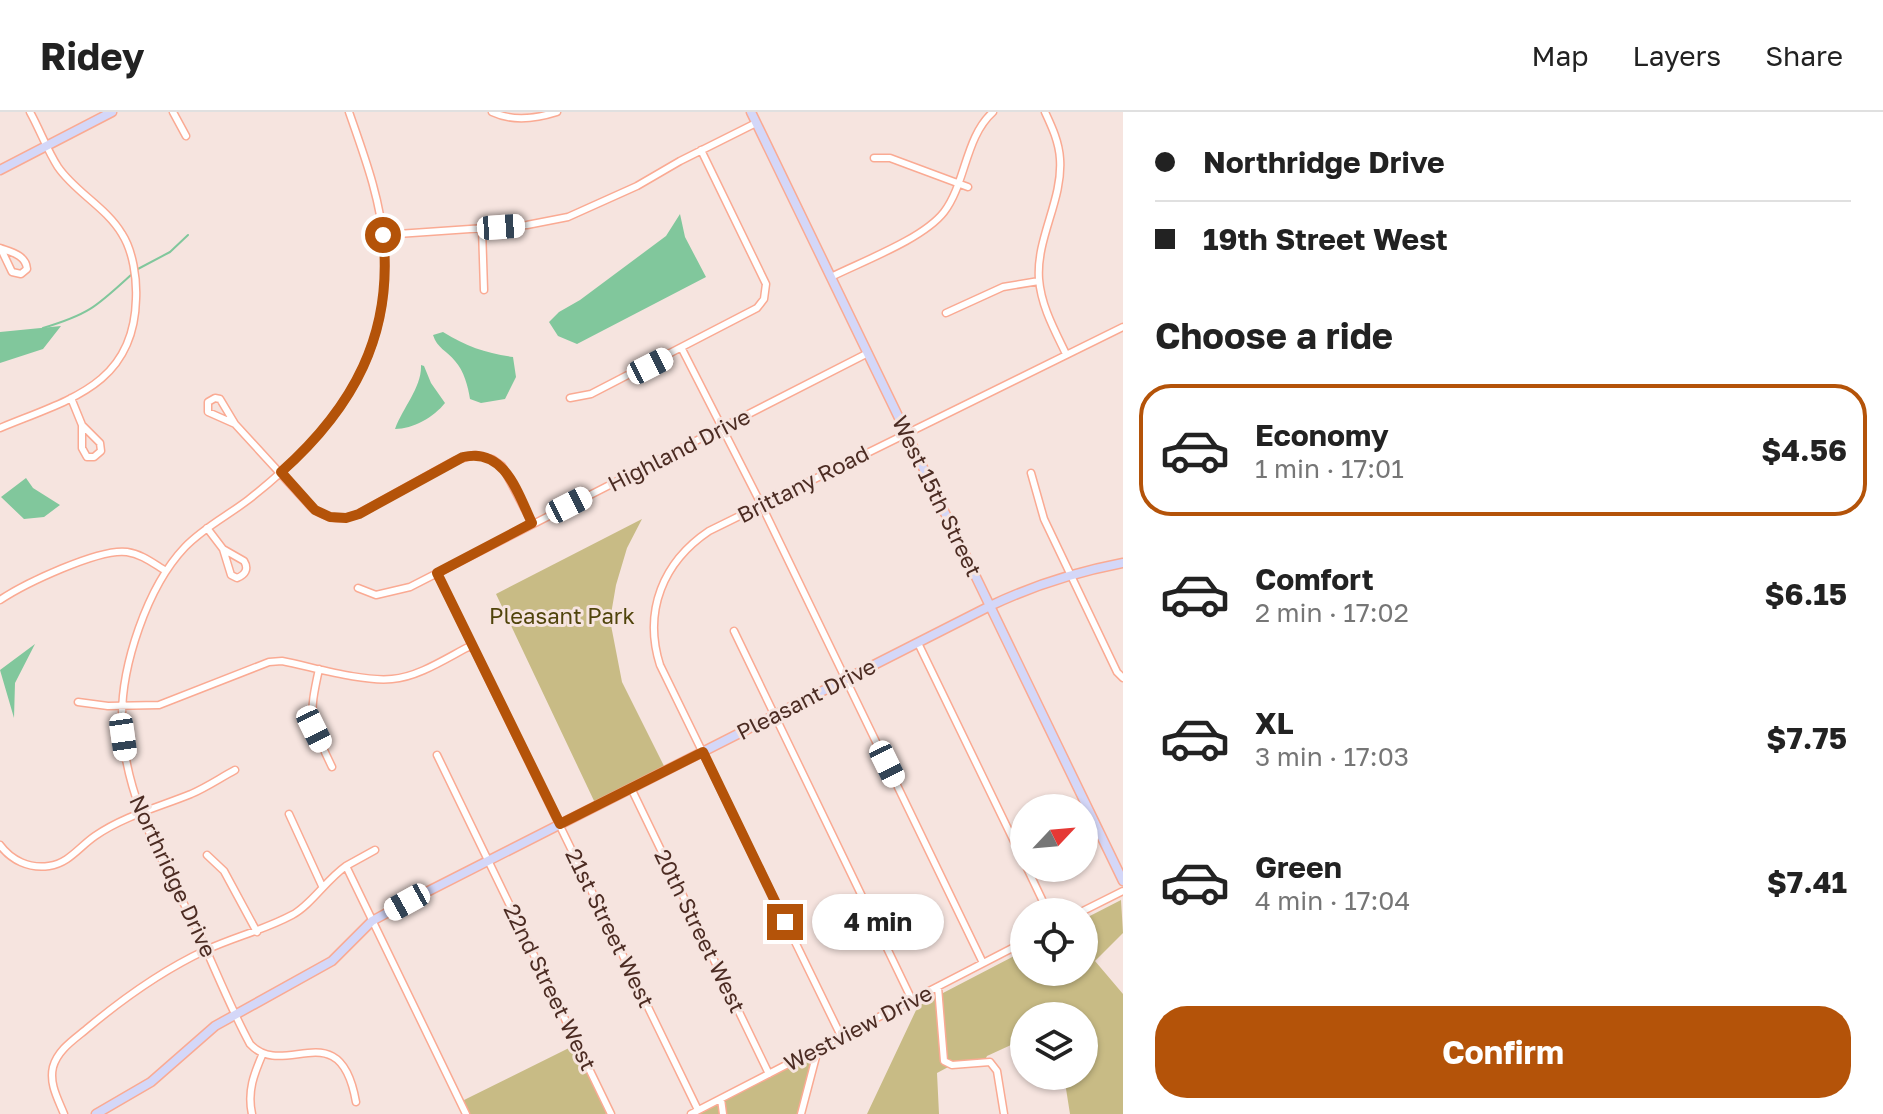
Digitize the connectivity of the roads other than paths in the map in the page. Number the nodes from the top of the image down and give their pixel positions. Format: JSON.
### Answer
{"nodes":[{"id":1,"x":30,"y":112,"type":"edge"},
{"id":2,"x":112,"y":112,"type":"edge"},
{"id":3,"x":173,"y":112,"type":"edge"},
{"id":4,"x":349,"y":112,"type":"edge"},
{"id":5,"x":492,"y":112,"type":"edge"},
{"id":6,"x":557,"y":112,"type":"edge"},
{"id":7,"x":751,"y":112,"type":"edge"},
{"id":8,"x":993,"y":112,"type":"edge"},
{"id":9,"x":1045,"y":112,"type":"edge"},
{"id":10,"x":756,"y":123,"type":"junction"},
{"id":11,"x":186,"y":136,"type":"dead end"},
{"id":12,"x":48,"y":145,"type":"junction"},
{"id":13,"x":701,"y":150,"type":"junction"},
{"id":14,"x":874,"y":158,"type":"dead end"},
{"id":15,"x":0,"y":170,"type":"edge"},
{"id":16,"x":958,"y":182,"type":"junction"},
{"id":17,"x":968,"y":187,"type":"dead end"},
{"id":18,"x":482,"y":228,"type":"junction"},
{"id":19,"x":383,"y":235,"type":"junction"},
{"id":20,"x":1,"y":249,"type":"edge"},
{"id":21,"x":831,"y":277,"type":"junction"},
{"id":22,"x":1039,"y":281,"type":"junction"},
{"id":23,"x":484,"y":290,"type":"dead end"},
{"id":24,"x":946,"y":313,"type":"dead end"},
{"id":25,"x":1123,"y":327,"type":"edge"},
{"id":26,"x":682,"y":349,"type":"junction"},
{"id":27,"x":868,"y":353,"type":"junction"},
{"id":28,"x":1066,"y":354,"type":"junction"},
{"id":29,"x":71,"y":398,"type":"junction"},
{"id":30,"x":570,"y":398,"type":"dead end"},
{"id":31,"x":235,"y":424,"type":"junction"},
{"id":32,"x":82,"y":425,"type":"junction"},
{"id":33,"x":0,"y":428,"type":"edge"},
{"id":34,"x":721,"y":428,"type":"junction"},
{"id":35,"x":906,"y":432,"type":"junction"},
{"id":36,"x":281,"y":472,"type":"junction"},
{"id":37,"x":1031,"y":473,"type":"dead end"},
{"id":38,"x":761,"y":504,"type":"junction"},
{"id":39,"x":532,"y":523,"type":"junction"},
{"id":40,"x":207,"y":528,"type":"junction"},
{"id":41,"x":223,"y":549,"type":"junction"},
{"id":42,"x":1123,"y":563,"type":"edge"},
{"id":43,"x":166,"y":571,"type":"junction"},
{"id":44,"x":437,"y":573,"type":"junction"},
{"id":45,"x":1070,"y":574,"type":"junction"},
{"id":46,"x":358,"y":588,"type":"dead end"},
{"id":47,"x":1,"y":598,"type":"edge"},
{"id":48,"x":990,"y":606,"type":"junction"},
{"id":49,"x":734,"y":631,"type":"dead end"},
{"id":50,"x":918,"y":643,"type":"junction"},
{"id":51,"x":472,"y":645,"type":"junction"},
{"id":52,"x":319,"y":669,"type":"junction"},
{"id":53,"x":1123,"y":678,"type":"edge"},
{"id":54,"x":846,"y":679,"type":"junction"},
{"id":55,"x":78,"y":702,"type":"dead end"},
{"id":56,"x":122,"y":706,"type":"junction"},
{"id":57,"x":774,"y":715,"type":"junction"},
{"id":58,"x":703,"y":752,"type":"junction"},
{"id":59,"x":437,"y":755,"type":"dead end"},
{"id":60,"x":332,"y":767,"type":"dead end"},
{"id":61,"x":235,"y":770,"type":"dead end"},
{"id":62,"x":631,"y":788,"type":"junction"},
{"id":63,"x":140,"y":812,"type":"junction"},
{"id":64,"x":289,"y":814,"type":"dead end"},
{"id":65,"x":560,"y":824,"type":"junction"},
{"id":66,"x":1010,"y":833,"type":"edge"},
{"id":67,"x":0,"y":845,"type":"edge"},
{"id":68,"x":375,"y":850,"type":"dead end"},
{"id":69,"x":207,"y":855,"type":"dead end"},
{"id":70,"x":488,"y":860,"type":"junction"},
{"id":71,"x":346,"y":866,"type":"junction"},
{"id":72,"x":1123,"y":881,"type":"edge"},
{"id":73,"x":322,"y":886,"type":"junction"},
{"id":74,"x":1123,"y":891,"type":"edge"},
{"id":75,"x":1098,"y":904,"type":"edge"},
{"id":76,"x":372,"y":921,"type":"junction"},
{"id":77,"x":257,"y":932,"type":"junction"},
{"id":78,"x":1010,"y":949,"type":"edge"},
{"id":79,"x":206,"y":950,"type":"junction"},
{"id":80,"x":983,"y":963,"type":"junction"},
{"id":81,"x":938,"y":987,"type":"junction"},
{"id":82,"x":912,"y":1000,"type":"junction"},
{"id":83,"x":237,"y":1014,"type":"junction"},
{"id":84,"x":841,"y":1036,"type":"junction"},
{"id":85,"x":818,"y":1049,"type":"junction"},
{"id":86,"x":263,"y":1053,"type":"junction"},
{"id":87,"x":769,"y":1074,"type":"junction"},
{"id":88,"x":721,"y":1099,"type":"junction"},
{"id":89,"x":356,"y":1102,"type":"dead end"},
{"id":90,"x":694,"y":1112,"type":"edge"},
{"id":91,"x":64,"y":1114,"type":"edge"},
{"id":92,"x":96,"y":1114,"type":"edge"},
{"id":93,"x":252,"y":1114,"type":"edge"},
{"id":94,"x":466,"y":1114,"type":"edge"},
{"id":95,"x":611,"y":1114,"type":"edge"},
{"id":96,"x":723,"y":1114,"type":"edge"},
{"id":97,"x":801,"y":1114,"type":"edge"},
{"id":98,"x":1004,"y":1114,"type":"edge"}],
"edges":[{"from":1,"to":12,"type":"street"},
{"from":2,"to":12,"type":"street"},
{"from":3,"to":11,"type":"street"},
{"from":4,"to":19,"type":"street","name":"Northridge Drive"},
{"from":5,"to":6,"type":"street"},
{"from":7,"to":10,"type":"street","name":"West 15th Street"},
{"from":8,"to":16,"type":"street"},
{"from":9,"to":22,"type":"street"},
{"from":10,"to":13,"type":"street"},
{"from":10,"to":21,"type":"street","name":"West 15th Street"},
{"from":12,"to":15,"type":"street"},
{"from":12,"to":29,"type":"street"},
{"from":13,"to":18,"type":"street"},
{"from":13,"to":26,"type":"street"},
{"from":14,"to":16,"type":"street"},
{"from":16,"to":17,"type":"street"},
{"from":16,"to":21,"type":"street"},
{"from":18,"to":19,"type":"street"},
{"from":18,"to":23,"type":"street"},
{"from":19,"to":36,"type":"street","name":"Northridge Drive"},
{"from":20,"to":20,"type":"street"},
{"from":21,"to":27,"type":"street","name":"West 15th Street"},
{"from":22,"to":24,"type":"street"},
{"from":22,"to":28,"type":"street"},
{"from":25,"to":28,"type":"street","name":"Brittany Road"},
{"from":26,"to":30,"type":"street"},
{"from":26,"to":34,"type":"street"},
{"from":27,"to":34,"type":"street","name":"Highland Drive"},
{"from":27,"to":35,"type":"street","name":"West 15th Street"},
{"from":28,"to":35,"type":"street","name":"Brittany Road"},
{"from":29,"to":32,"type":"street"},
{"from":29,"to":33,"type":"street"},
{"from":31,"to":31,"type":"street"},
{"from":31,"to":36,"type":"street"},
{"from":32,"to":32,"type":"street"},
{"from":34,"to":38,"type":"street"},
{"from":34,"to":39,"type":"street","name":"Highland Drive"},
{"from":35,"to":38,"type":"street","name":"Brittany Road"},
{"from":35,"to":48,"type":"street","name":"West 15th Street"},
{"from":36,"to":39,"type":"street"},
{"from":36,"to":40,"type":"street","name":"Northridge Drive"},
{"from":37,"to":45,"type":"street"},
{"from":38,"to":54,"type":"street"},
{"from":38,"to":58,"type":"street","name":"Brittany Road"},
{"from":39,"to":44,"type":"street","name":"Highland Drive"},
{"from":40,"to":41,"type":"street"},
{"from":40,"to":43,"type":"street","name":"Northridge Drive"},
{"from":41,"to":41,"type":"street"},
{"from":42,"to":45,"type":"street","name":"Pleasant Drive"},
{"from":43,"to":47,"type":"street"},
{"from":43,"to":56,"type":"street","name":"Northridge Drive"},
{"from":44,"to":46,"type":"street","name":"Highland Drive"},
{"from":44,"to":51,"type":"street","name":"21st Street West"},
{"from":45,"to":48,"type":"street","name":"Pleasant Drive"},
{"from":45,"to":53,"type":"street"},
{"from":48,"to":50,"type":"street","name":"Pleasant Drive"},
{"from":48,"to":72,"type":"street","name":"West 15th Street"},
{"from":49,"to":57,"type":"street"},
{"from":50,"to":54,"type":"street","name":"Pleasant Drive"},
{"from":50,"to":66,"type":"street"},
{"from":51,"to":52,"type":"street"},
{"from":51,"to":65,"type":"street","name":"21st Street West"},
{"from":52,"to":56,"type":"street"},
{"from":52,"to":60,"type":"street"},
{"from":54,"to":57,"type":"street","name":"Pleasant Drive"},
{"from":54,"to":80,"type":"street"},
{"from":55,"to":56,"type":"street"},
{"from":56,"to":63,"type":"street","name":"Northridge Drive"},
{"from":57,"to":58,"type":"street","name":"Pleasant Drive"},
{"from":57,"to":82,"type":"street"},
{"from":58,"to":62,"type":"street","name":"Pleasant Drive"},
{"from":58,"to":84,"type":"street","name":"Brittany Road"},
{"from":59,"to":70,"type":"street","name":"22nd Street West"},
{"from":61,"to":63,"type":"street"},
{"from":62,"to":65,"type":"street","name":"Pleasant Drive"},
{"from":62,"to":87,"type":"street","name":"20th Street West"},
{"from":63,"to":67,"type":"street"},
{"from":63,"to":79,"type":"street","name":"Northridge Drive"},
{"from":64,"to":73,"type":"street"},
{"from":65,"to":70,"type":"street","name":"Pleasant Drive"},
{"from":65,"to":90,"type":"street","name":"21st Street West"},
{"from":68,"to":71,"type":"street"},
{"from":69,"to":77,"type":"street"},
{"from":70,"to":76,"type":"street","name":"Pleasant Drive"},
{"from":70,"to":95,"type":"street","name":"22nd Street West"},
{"from":71,"to":73,"type":"street"},
{"from":71,"to":76,"type":"street"},
{"from":73,"to":77,"type":"street"},
{"from":74,"to":75,"type":"street"},
{"from":76,"to":83,"type":"street","name":"Pleasant Drive"},
{"from":76,"to":94,"type":"street"},
{"from":77,"to":79,"type":"street"},
{"from":78,"to":80,"type":"street","name":"Westview Drive"},
{"from":79,"to":83,"type":"street","name":"Northridge Drive"},
{"from":79,"to":91,"type":"street"},
{"from":80,"to":81,"type":"street","name":"Westview Drive"},
{"from":81,"to":82,"type":"street","name":"Westview Drive"},
{"from":81,"to":98,"type":"street"},
{"from":82,"to":84,"type":"street","name":"Westview Drive"},
{"from":83,"to":86,"type":"street","name":"Northridge Drive"},
{"from":83,"to":92,"type":"street","name":"Pleasant Drive"},
{"from":84,"to":85,"type":"street","name":"Westview Drive"},
{"from":85,"to":87,"type":"street","name":"Westview Drive"},
{"from":85,"to":97,"type":"street"},
{"from":86,"to":89,"type":"street"},
{"from":86,"to":93,"type":"street"},
{"from":87,"to":88,"type":"street","name":"Westview Drive"},
{"from":88,"to":90,"type":"street","name":"Westview Drive"},
{"from":88,"to":96,"type":"street"}]}
